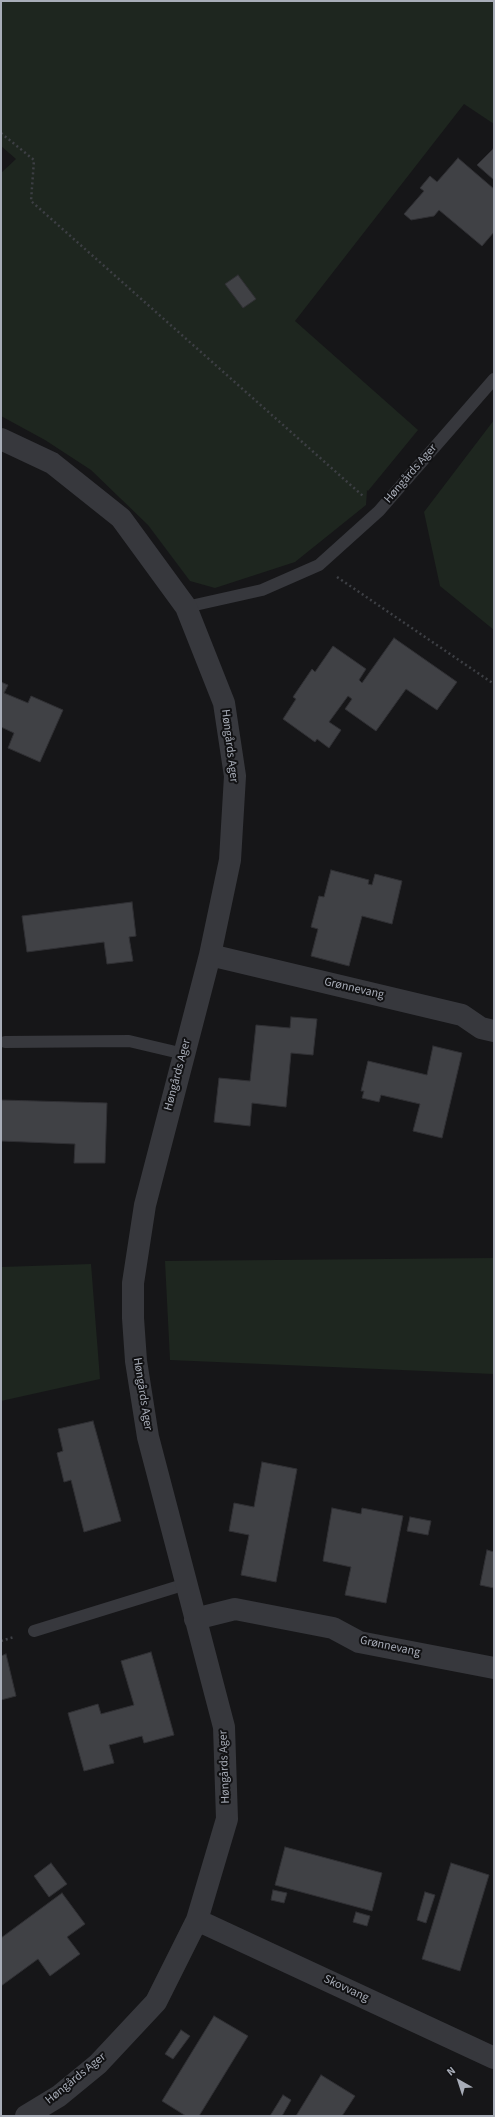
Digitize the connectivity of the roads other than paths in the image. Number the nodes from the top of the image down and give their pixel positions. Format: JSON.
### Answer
{"nodes":[{"id":1,"x":494,"y":380,"type":"edge"},
{"id":2,"x":1,"y":439,"type":"edge"},
{"id":3,"x":186,"y":607,"type":"junction"},
{"id":4,"x":210,"y":955,"type":"junction"},
{"id":5,"x":494,"y":1031,"type":"edge"},
{"id":6,"x":6,"y":1042,"type":"dead end"},
{"id":7,"x":184,"y":1054,"type":"junction"},
{"id":8,"x":186,"y":1584,"type":"junction"},
{"id":9,"x":195,"y":1619,"type":"junction"},
{"id":10,"x":34,"y":1631,"type":"dead end"},
{"id":11,"x":494,"y":1668,"type":"edge"},
{"id":12,"x":197,"y":1920,"type":"junction"},
{"id":13,"x":494,"y":2058,"type":"edge"},
{"id":14,"x":26,"y":2116,"type":"edge"}],
"edges":[{"from":1,"to":3,"type":"lane","name":"Høngårds Ager"},
{"from":2,"to":3,"type":"street","name":"Høngårds Ager"},
{"from":3,"to":4,"type":"street","name":"Høngårds Ager"},
{"from":4,"to":5,"type":"street","name":"Grønnevang"},
{"from":4,"to":7,"type":"street","name":"Høngårds Ager"},
{"from":6,"to":7,"type":"lane"},
{"from":7,"to":8,"type":"street","name":"Høngårds Ager"},
{"from":8,"to":9,"type":"street","name":"Høngårds Ager"},
{"from":8,"to":10,"type":"lane"},
{"from":9,"to":11,"type":"street","name":"Grønnevang"},
{"from":9,"to":12,"type":"street","name":"Høngårds Ager"},
{"from":12,"to":13,"type":"street","name":"Skovvang"},
{"from":12,"to":14,"type":"street","name":"Høngårds Ager"}]}
